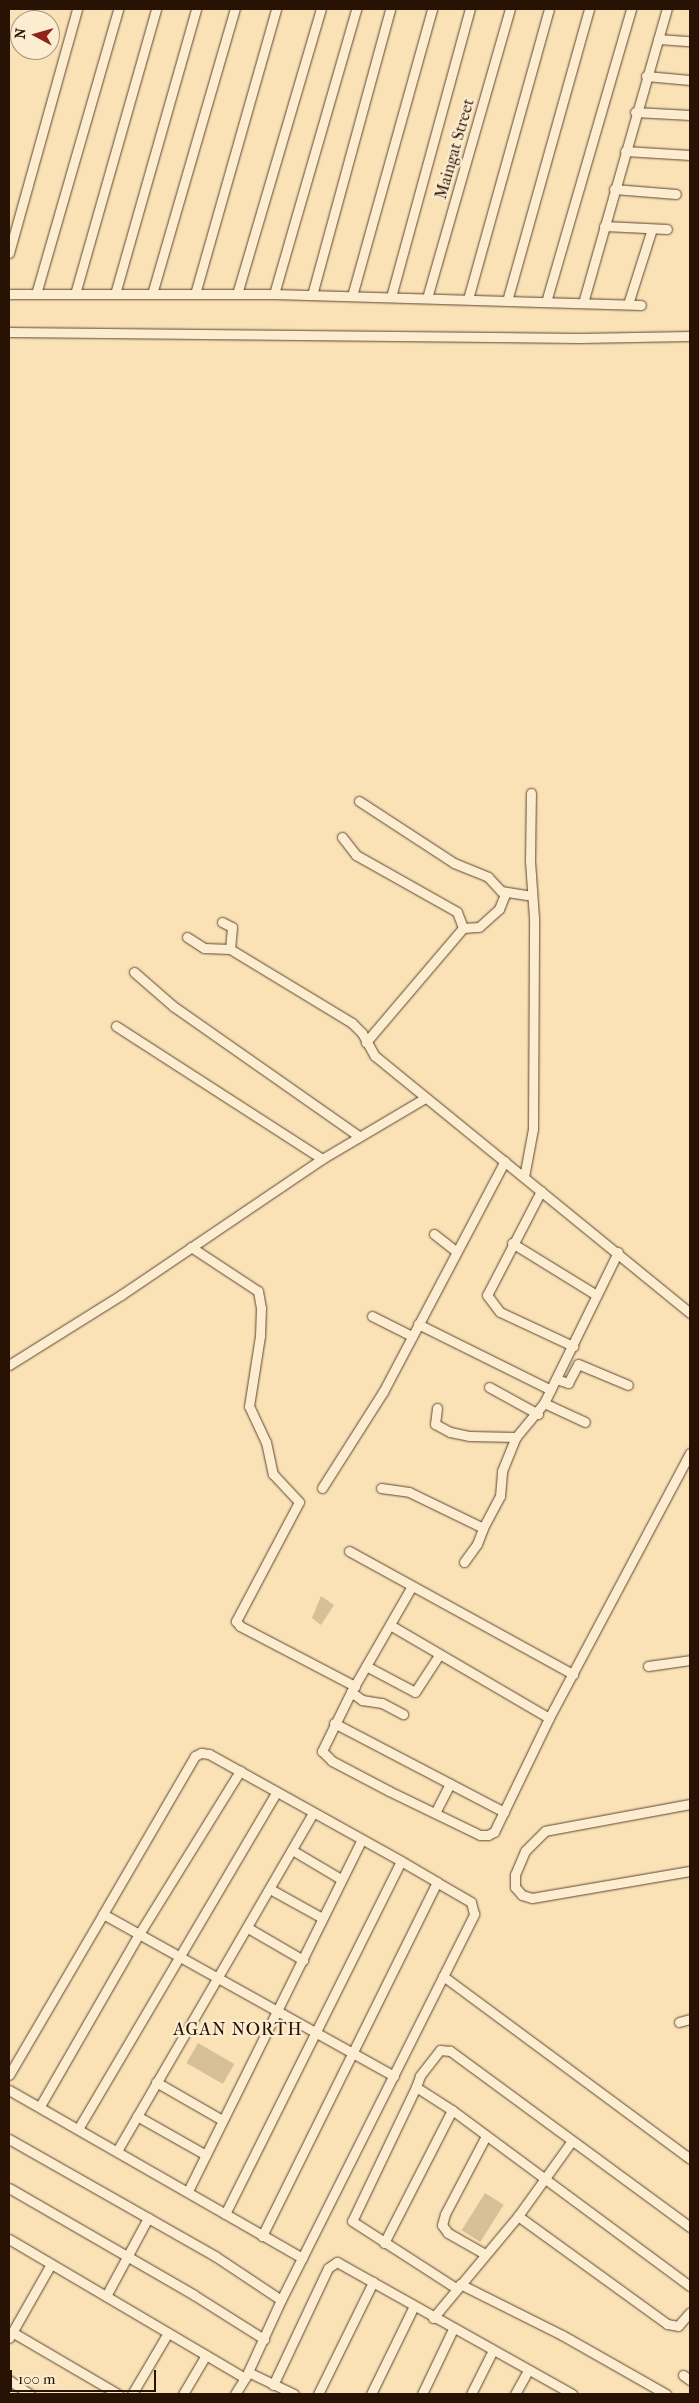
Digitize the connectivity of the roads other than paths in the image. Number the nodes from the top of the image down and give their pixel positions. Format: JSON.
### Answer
{"nodes":[{"id":1,"x":77,"y":9,"type":"edge"},
{"id":2,"x":118,"y":9,"type":"edge"},
{"id":3,"x":156,"y":9,"type":"edge"},
{"id":4,"x":196,"y":9,"type":"edge"},
{"id":5,"x":235,"y":9,"type":"edge"},
{"id":6,"x":276,"y":9,"type":"edge"},
{"id":7,"x":320,"y":9,"type":"edge"},
{"id":8,"x":356,"y":9,"type":"edge"},
{"id":9,"x":390,"y":9,"type":"edge"},
{"id":10,"x":432,"y":9,"type":"edge"},
{"id":11,"x":470,"y":9,"type":"edge"},
{"id":12,"x":510,"y":9,"type":"edge"},
{"id":13,"x":550,"y":9,"type":"edge"},
{"id":14,"x":589,"y":9,"type":"edge"},
{"id":15,"x":631,"y":9,"type":"edge"},
{"id":16,"x":667,"y":9,"type":"edge"},
{"id":17,"x":658,"y":39,"type":"junction"},
{"id":18,"x":690,"y":41,"type":"edge"},
{"id":19,"x":646,"y":76,"type":"junction"},
{"id":20,"x":690,"y":80,"type":"edge"},
{"id":21,"x":635,"y":112,"type":"junction"},
{"id":22,"x":690,"y":115,"type":"edge"},
{"id":23,"x":624,"y":151,"type":"junction"},
{"id":24,"x":690,"y":155,"type":"edge"},
{"id":25,"x":614,"y":190,"type":"junction"},
{"id":26,"x":676,"y":194,"type":"dead end"},
{"id":27,"x":604,"y":226,"type":"junction"},
{"id":28,"x":652,"y":229,"type":"junction"},
{"id":29,"x":667,"y":229,"type":"dead end"},
{"id":30,"x":9,"y":253,"type":"edge"},
{"id":31,"x":9,"y":294,"type":"edge"},
{"id":32,"x":36,"y":294,"type":"junction"},
{"id":33,"x":75,"y":294,"type":"junction"},
{"id":34,"x":115,"y":294,"type":"junction"},
{"id":35,"x":152,"y":294,"type":"junction"},
{"id":36,"x":195,"y":294,"type":"junction"},
{"id":37,"x":237,"y":294,"type":"junction"},
{"id":38,"x":274,"y":294,"type":"junction"},
{"id":39,"x":312,"y":295,"type":"junction"},
{"id":40,"x":352,"y":296,"type":"junction"},
{"id":41,"x":391,"y":297,"type":"junction"},
{"id":42,"x":428,"y":298,"type":"junction"},
{"id":43,"x":468,"y":300,"type":"junction"},
{"id":44,"x":507,"y":301,"type":"junction"},
{"id":45,"x":546,"y":302,"type":"junction"},
{"id":46,"x":583,"y":303,"type":"junction"},
{"id":47,"x":628,"y":304,"type":"junction"},
{"id":48,"x":641,"y":305,"type":"dead end"},
{"id":49,"x":9,"y":332,"type":"edge"},
{"id":50,"x":690,"y":336,"type":"edge"},
{"id":51,"x":531,"y":793,"type":"dead end"},
{"id":52,"x":359,"y":801,"type":"dead end"},
{"id":53,"x":342,"y":837,"type":"dead end"},
{"id":54,"x":506,"y":892,"type":"junction"},
{"id":55,"x":532,"y":896,"type":"junction"},
{"id":56,"x":222,"y":922,"type":"dead end"},
{"id":57,"x":463,"y":928,"type":"junction"},
{"id":58,"x":187,"y":937,"type":"dead end"},
{"id":59,"x":230,"y":949,"type":"junction"},
{"id":60,"x":134,"y":972,"type":"dead end"},
{"id":61,"x":116,"y":1026,"type":"dead end"},
{"id":62,"x":366,"y":1042,"type":"junction"},
{"id":63,"x":425,"y":1098,"type":"junction"},
{"id":64,"x":359,"y":1136,"type":"junction"},
{"id":65,"x":322,"y":1158,"type":"junction"},
{"id":66,"x":505,"y":1162,"type":"junction"},
{"id":67,"x":524,"y":1178,"type":"junction"},
{"id":68,"x":541,"y":1191,"type":"junction"},
{"id":69,"x":434,"y":1234,"type":"dead end"},
{"id":70,"x":512,"y":1243,"type":"junction"},
{"id":71,"x":191,"y":1248,"type":"junction"},
{"id":72,"x":456,"y":1251,"type":"junction"},
{"id":73,"x":618,"y":1252,"type":"junction"},
{"id":74,"x":595,"y":1294,"type":"junction"},
{"id":75,"x":690,"y":1313,"type":"edge"},
{"id":76,"x":372,"y":1316,"type":"dead end"},
{"id":77,"x":418,"y":1324,"type":"junction"},
{"id":78,"x":412,"y":1336,"type":"junction"},
{"id":79,"x":573,"y":1346,"type":"junction"},
{"id":80,"x":9,"y":1365,"type":"edge"},
{"id":81,"x":556,"y":1379,"type":"junction"},
{"id":82,"x":628,"y":1385,"type":"dead end"},
{"id":83,"x":489,"y":1387,"type":"dead end"},
{"id":84,"x":550,"y":1390,"type":"junction"},
{"id":85,"x":544,"y":1403,"type":"junction"},
{"id":86,"x":437,"y":1408,"type":"dead end"},
{"id":87,"x":538,"y":1414,"type":"junction"},
{"id":88,"x":585,"y":1422,"type":"dead end"},
{"id":89,"x":516,"y":1437,"type":"junction"},
{"id":90,"x":690,"y":1453,"type":"edge"},
{"id":91,"x":322,"y":1488,"type":"dead end"},
{"id":92,"x":381,"y":1488,"type":"dead end"},
{"id":93,"x":483,"y":1528,"type":"junction"},
{"id":94,"x":349,"y":1551,"type":"dead end"},
{"id":95,"x":464,"y":1562,"type":"dead end"},
{"id":96,"x":412,"y":1586,"type":"junction"},
{"id":97,"x":390,"y":1625,"type":"junction"},
{"id":98,"x":440,"y":1655,"type":"junction"},
{"id":99,"x":690,"y":1660,"type":"edge"},
{"id":100,"x":366,"y":1666,"type":"junction"},
{"id":101,"x":648,"y":1666,"type":"dead end"},
{"id":102,"x":573,"y":1674,"type":"junction"},
{"id":103,"x":353,"y":1689,"type":"junction"},
{"id":104,"x":403,"y":1714,"type":"dead end"},
{"id":105,"x":548,"y":1718,"type":"junction"},
{"id":106,"x":334,"y":1723,"type":"junction"},
{"id":107,"x":240,"y":1771,"type":"junction"},
{"id":108,"x":450,"y":1784,"type":"junction"},
{"id":109,"x":276,"y":1793,"type":"junction"},
{"id":110,"x":690,"y":1804,"type":"edge"},
{"id":111,"x":314,"y":1812,"type":"junction"},
{"id":112,"x":504,"y":1812,"type":"junction"},
{"id":113,"x":435,"y":1813,"type":"junction"},
{"id":114,"x":362,"y":1841,"type":"junction"},
{"id":115,"x":292,"y":1850,"type":"junction"},
{"id":116,"x":401,"y":1861,"type":"junction"},
{"id":117,"x":690,"y":1871,"type":"edge"},
{"id":118,"x":341,"y":1879,"type":"junction"},
{"id":119,"x":437,"y":1882,"type":"junction"},
{"id":120,"x":270,"y":1890,"type":"junction"},
{"id":121,"x":103,"y":1914,"type":"junction"},
{"id":122,"x":322,"y":1918,"type":"junction"},
{"id":123,"x":248,"y":1928,"type":"junction"},
{"id":124,"x":139,"y":1934,"type":"junction"},
{"id":125,"x":180,"y":1955,"type":"junction"},
{"id":126,"x":303,"y":1960,"type":"junction"},
{"id":127,"x":218,"y":1976,"type":"junction"},
{"id":128,"x":443,"y":1976,"type":"junction"},
{"id":129,"x":276,"y":2011,"type":"junction"},
{"id":130,"x":690,"y":2019,"type":"edge"},
{"id":131,"x":679,"y":2022,"type":"dead end"},
{"id":132,"x":315,"y":2032,"type":"junction"},
{"id":133,"x":353,"y":2054,"type":"junction"},
{"id":134,"x":9,"y":2075,"type":"edge"},
{"id":135,"x":394,"y":2076,"type":"junction"},
{"id":136,"x":156,"y":2082,"type":"junction"},
{"id":137,"x":416,"y":2087,"type":"junction"},
{"id":138,"x":9,"y":2090,"type":"edge"},
{"id":139,"x":40,"y":2106,"type":"junction"},
{"id":140,"x":452,"y":2110,"type":"junction"},
{"id":141,"x":136,"y":2116,"type":"junction"},
{"id":142,"x":222,"y":2120,"type":"junction"},
{"id":143,"x":78,"y":2129,"type":"junction"},
{"id":144,"x":486,"y":2136,"type":"junction"},
{"id":145,"x":9,"y":2139,"type":"edge"},
{"id":146,"x":571,"y":2142,"type":"junction"},
{"id":147,"x":118,"y":2150,"type":"junction"},
{"id":148,"x":206,"y":2155,"type":"junction"},
{"id":149,"x":690,"y":2159,"type":"edge"},
{"id":150,"x":544,"y":2180,"type":"junction"},
{"id":151,"x":9,"y":2188,"type":"edge"},
{"id":152,"x":188,"y":2191,"type":"junction"},
{"id":153,"x":225,"y":2214,"type":"junction"},
{"id":154,"x":518,"y":2216,"type":"junction"},
{"id":155,"x":148,"y":2218,"type":"junction"},
{"id":156,"x":690,"y":2227,"type":"edge"},
{"id":157,"x":262,"y":2236,"type":"junction"},
{"id":158,"x":384,"y":2243,"type":"junction"},
{"id":159,"x":10,"y":2244,"type":"edge"},
{"id":160,"x":485,"y":2254,"type":"junction"},
{"id":161,"x":126,"y":2256,"type":"junction"},
{"id":162,"x":302,"y":2258,"type":"junction"},
{"id":163,"x":51,"y":2264,"type":"junction"},
{"id":164,"x":373,"y":2282,"type":"junction"},
{"id":165,"x":458,"y":2286,"type":"junction"},
{"id":166,"x":690,"y":2286,"type":"edge"},
{"id":167,"x":106,"y":2296,"type":"junction"},
{"id":168,"x":281,"y":2300,"type":"junction"},
{"id":169,"x":414,"y":2306,"type":"junction"},
{"id":170,"x":690,"y":2312,"type":"edge"},
{"id":171,"x":433,"y":2318,"type":"junction"},
{"id":172,"x":454,"y":2329,"type":"junction"},
{"id":173,"x":168,"y":2333,"type":"junction"},
{"id":174,"x":10,"y":2335,"type":"edge"},
{"id":175,"x":264,"y":2339,"type":"junction"},
{"id":176,"x":493,"y":2350,"type":"junction"},
{"id":177,"x":206,"y":2355,"type":"junction"},
{"id":178,"x":528,"y":2370,"type":"junction"},
{"id":179,"x":247,"y":2375,"type":"junction"},
{"id":180,"x":9,"y":2380,"type":"edge"},
{"id":181,"x":273,"y":2385,"type":"junction"},
{"id":182,"x":559,"y":2391,"type":"edge"},
{"id":183,"x":30,"y":2394,"type":"edge"},
{"id":184,"x":118,"y":2394,"type":"edge"},
{"id":185,"x":132,"y":2394,"type":"edge"},
{"id":186,"x":183,"y":2394,"type":"edge"},
{"id":187,"x":235,"y":2394,"type":"edge"},
{"id":188,"x":294,"y":2394,"type":"edge"},
{"id":189,"x":318,"y":2394,"type":"edge"},
{"id":190,"x":372,"y":2394,"type":"edge"},
{"id":191,"x":422,"y":2394,"type":"edge"},
{"id":192,"x":470,"y":2394,"type":"edge"},
{"id":193,"x":515,"y":2394,"type":"edge"},
{"id":194,"x":572,"y":2394,"type":"edge"},
{"id":195,"x":666,"y":2394,"type":"edge"}],
"edges":[{"from":1,"to":30,"type":"street"},
{"from":2,"to":32,"type":"street"},
{"from":3,"to":33,"type":"street"},
{"from":4,"to":34,"type":"street"},
{"from":5,"to":35,"type":"street"},
{"from":6,"to":36,"type":"street"},
{"from":7,"to":37,"type":"street"},
{"from":8,"to":38,"type":"street"},
{"from":9,"to":39,"type":"street"},
{"from":10,"to":40,"type":"street"},
{"from":11,"to":41,"type":"street"},
{"from":12,"to":42,"type":"street","name":"Maingat Street"},
{"from":13,"to":43,"type":"street"},
{"from":14,"to":44,"type":"street"},
{"from":15,"to":45,"type":"street"},
{"from":16,"to":17,"type":"street"},
{"from":17,"to":18,"type":"street"},
{"from":17,"to":19,"type":"street"},
{"from":19,"to":20,"type":"street"},
{"from":19,"to":21,"type":"street"},
{"from":21,"to":22,"type":"street"},
{"from":21,"to":23,"type":"street"},
{"from":23,"to":24,"type":"street"},
{"from":23,"to":25,"type":"street"},
{"from":25,"to":26,"type":"street"},
{"from":25,"to":27,"type":"street"},
{"from":27,"to":28,"type":"street"},
{"from":27,"to":46,"type":"street"},
{"from":28,"to":29,"type":"street"},
{"from":28,"to":47,"type":"street"},
{"from":31,"to":32,"type":"street"},
{"from":32,"to":33,"type":"street"},
{"from":33,"to":34,"type":"street"},
{"from":34,"to":35,"type":"street"},
{"from":35,"to":36,"type":"street"},
{"from":36,"to":37,"type":"street"},
{"from":37,"to":38,"type":"street"},
{"from":38,"to":39,"type":"street"},
{"from":39,"to":40,"type":"street"},
{"from":40,"to":41,"type":"street"},
{"from":41,"to":42,"type":"street"},
{"from":42,"to":43,"type":"street"},
{"from":43,"to":44,"type":"street"},
{"from":44,"to":45,"type":"street"},
{"from":45,"to":46,"type":"street"},
{"from":46,"to":47,"type":"street"},
{"from":47,"to":48,"type":"street"},
{"from":49,"to":50,"type":"street"},
{"from":51,"to":55,"type":"street"},
{"from":52,"to":54,"type":"street"},
{"from":53,"to":57,"type":"street"},
{"from":54,"to":55,"type":"street"},
{"from":54,"to":57,"type":"street"},
{"from":55,"to":67,"type":"street"},
{"from":56,"to":59,"type":"street"},
{"from":57,"to":62,"type":"street"},
{"from":58,"to":59,"type":"street"},
{"from":59,"to":62,"type":"street"},
{"from":60,"to":64,"type":"street"},
{"from":61,"to":65,"type":"street"},
{"from":62,"to":63,"type":"street"},
{"from":63,"to":64,"type":"street"},
{"from":63,"to":66,"type":"street"},
{"from":64,"to":65,"type":"street"},
{"from":65,"to":71,"type":"street"},
{"from":66,"to":67,"type":"street"},
{"from":66,"to":72,"type":"street"},
{"from":67,"to":68,"type":"street"},
{"from":68,"to":70,"type":"street"},
{"from":68,"to":73,"type":"street"},
{"from":69,"to":72,"type":"street"},
{"from":70,"to":74,"type":"street"},
{"from":70,"to":79,"type":"street"},
{"from":71,"to":80,"type":"street"},
{"from":71,"to":103,"type":"street"},
{"from":72,"to":77,"type":"street"},
{"from":73,"to":74,"type":"street"},
{"from":73,"to":75,"type":"street"},
{"from":74,"to":79,"type":"street"},
{"from":76,"to":78,"type":"street"},
{"from":77,"to":78,"type":"street"},
{"from":77,"to":84,"type":"street"},
{"from":78,"to":91,"type":"street"},
{"from":79,"to":81,"type":"street"},
{"from":81,"to":82,"type":"street"},
{"from":81,"to":84,"type":"street"},
{"from":83,"to":87,"type":"street"},
{"from":84,"to":85,"type":"street"},
{"from":85,"to":87,"type":"street"},
{"from":85,"to":88,"type":"street"},
{"from":86,"to":89,"type":"street"},
{"from":87,"to":89,"type":"street"},
{"from":89,"to":93,"type":"street"},
{"from":90,"to":102,"type":"street"},
{"from":92,"to":93,"type":"street"},
{"from":93,"to":95,"type":"street"},
{"from":94,"to":96,"type":"street"},
{"from":96,"to":97,"type":"street"},
{"from":96,"to":102,"type":"street"},
{"from":97,"to":98,"type":"street"},
{"from":97,"to":100,"type":"street"},
{"from":98,"to":100,"type":"street"},
{"from":98,"to":105,"type":"street"},
{"from":99,"to":101,"type":"street"},
{"from":100,"to":103,"type":"street"},
{"from":102,"to":105,"type":"street"},
{"from":103,"to":104,"type":"street"},
{"from":103,"to":106,"type":"street"},
{"from":105,"to":112,"type":"street"},
{"from":106,"to":108,"type":"street"},
{"from":106,"to":113,"type":"street"},
{"from":107,"to":109,"type":"street"},
{"from":107,"to":121,"type":"street"},
{"from":107,"to":124,"type":"street"},
{"from":108,"to":112,"type":"street"},
{"from":108,"to":113,"type":"street"},
{"from":109,"to":111,"type":"street"},
{"from":109,"to":125,"type":"street"},
{"from":110,"to":117,"type":"street"},
{"from":111,"to":114,"type":"street"},
{"from":111,"to":115,"type":"street"},
{"from":112,"to":113,"type":"street"},
{"from":114,"to":116,"type":"street"},
{"from":114,"to":118,"type":"street"},
{"from":115,"to":118,"type":"street"},
{"from":115,"to":120,"type":"street"},
{"from":116,"to":119,"type":"street"},
{"from":116,"to":132,"type":"street"},
{"from":118,"to":122,"type":"street"},
{"from":119,"to":128,"type":"street"},
{"from":119,"to":133,"type":"street"},
{"from":120,"to":122,"type":"street"},
{"from":120,"to":123,"type":"street"},
{"from":121,"to":124,"type":"street"},
{"from":121,"to":134,"type":"street"},
{"from":122,"to":126,"type":"street"},
{"from":123,"to":126,"type":"street"},
{"from":123,"to":127,"type":"street"},
{"from":124,"to":125,"type":"street"},
{"from":124,"to":139,"type":"street"},
{"from":125,"to":127,"type":"street"},
{"from":125,"to":143,"type":"street"},
{"from":126,"to":129,"type":"street"},
{"from":127,"to":129,"type":"street"},
{"from":127,"to":136,"type":"street"},
{"from":128,"to":135,"type":"street"},
{"from":128,"to":149,"type":"street"},
{"from":129,"to":132,"type":"street"},
{"from":129,"to":142,"type":"street"},
{"from":130,"to":131,"type":"street"},
{"from":132,"to":133,"type":"street"},
{"from":132,"to":153,"type":"street"},
{"from":133,"to":135,"type":"street"},
{"from":133,"to":157,"type":"street"},
{"from":135,"to":162,"type":"street"},
{"from":136,"to":141,"type":"street"},
{"from":136,"to":142,"type":"street"},
{"from":137,"to":140,"type":"street"},
{"from":137,"to":146,"type":"street"},
{"from":137,"to":158,"type":"street"},
{"from":138,"to":139,"type":"street"},
{"from":139,"to":143,"type":"street"},
{"from":140,"to":144,"type":"street"},
{"from":140,"to":158,"type":"street"},
{"from":141,"to":147,"type":"street"},
{"from":141,"to":148,"type":"street"},
{"from":142,"to":148,"type":"street"},
{"from":143,"to":147,"type":"street"},
{"from":144,"to":150,"type":"street"},
{"from":144,"to":160,"type":"street"},
{"from":145,"to":155,"type":"street"},
{"from":146,"to":150,"type":"street"},
{"from":146,"to":156,"type":"street"},
{"from":147,"to":152,"type":"street"},
{"from":148,"to":152,"type":"street"},
{"from":150,"to":154,"type":"street"},
{"from":150,"to":166,"type":"street"},
{"from":151,"to":161,"type":"street"},
{"from":152,"to":153,"type":"street"},
{"from":153,"to":157,"type":"street"},
{"from":154,"to":160,"type":"street"},
{"from":154,"to":170,"type":"street"},
{"from":155,"to":161,"type":"street"},
{"from":155,"to":168,"type":"street"},
{"from":157,"to":162,"type":"street"},
{"from":158,"to":165,"type":"street"},
{"from":159,"to":163,"type":"street"},
{"from":160,"to":165,"type":"street"},
{"from":161,"to":167,"type":"street"},
{"from":161,"to":175,"type":"street"},
{"from":162,"to":168,"type":"street"},
{"from":163,"to":167,"type":"street"},
{"from":163,"to":174,"type":"street"},
{"from":164,"to":169,"type":"street"},
{"from":164,"to":181,"type":"street"},
{"from":164,"to":189,"type":"street"},
{"from":165,"to":171,"type":"street"},
{"from":165,"to":195,"type":"street"},
{"from":167,"to":173,"type":"street"},
{"from":168,"to":175,"type":"street"},
{"from":169,"to":171,"type":"street"},
{"from":169,"to":190,"type":"street"},
{"from":171,"to":172,"type":"street"},
{"from":172,"to":176,"type":"street"},
{"from":172,"to":191,"type":"street"},
{"from":173,"to":177,"type":"street"},
{"from":173,"to":185,"type":"street"},
{"from":174,"to":184,"type":"street"},
{"from":175,"to":179,"type":"street"},
{"from":176,"to":178,"type":"street"},
{"from":176,"to":192,"type":"street"},
{"from":177,"to":179,"type":"street"},
{"from":177,"to":186,"type":"street"},
{"from":178,"to":182,"type":"street"},
{"from":178,"to":193,"type":"street"},
{"from":179,"to":181,"type":"street"},
{"from":179,"to":187,"type":"street"},
{"from":180,"to":183,"type":"street"},
{"from":181,"to":188,"type":"street"},
{"from":182,"to":194,"type":"street"}]}
